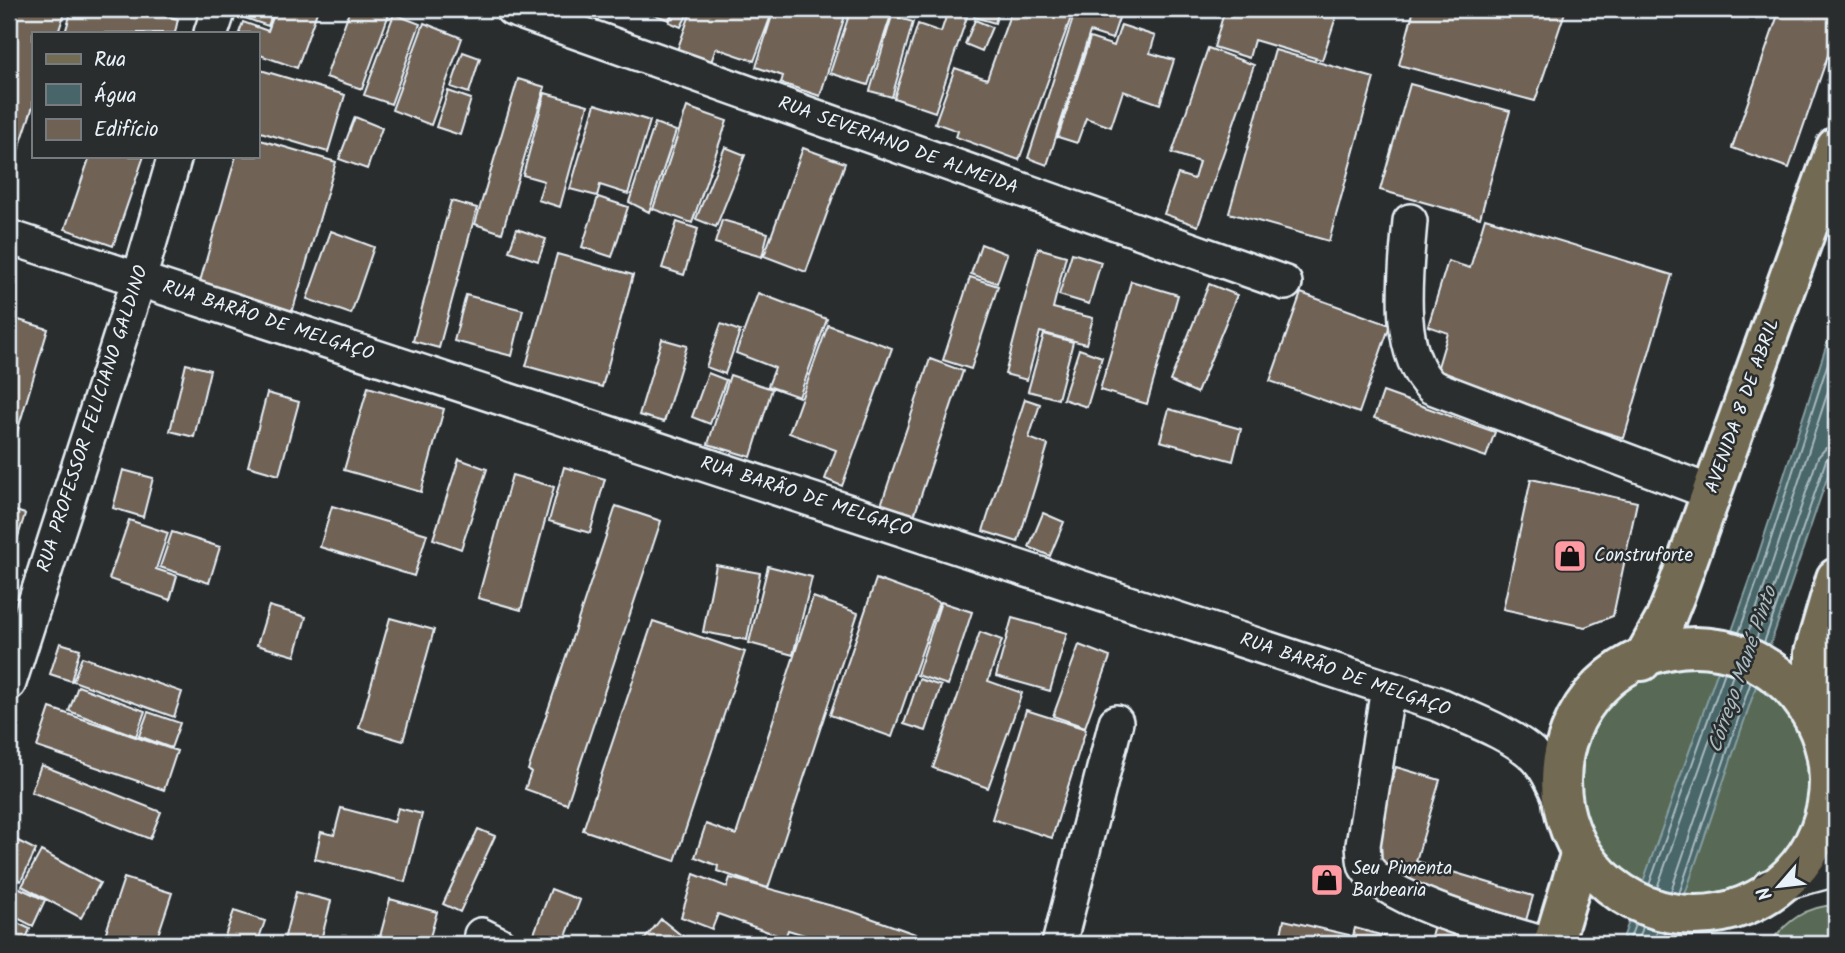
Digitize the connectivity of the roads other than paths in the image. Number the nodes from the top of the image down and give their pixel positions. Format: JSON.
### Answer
{"nodes":[{"id":1,"x":219,"y":9,"type":"edge"},
{"id":2,"x":512,"y":9,"type":"edge"},
{"id":3,"x":211,"y":32,"type":"edge"},
{"id":4,"x":1836,"y":147,"type":"edge"},
{"id":5,"x":174,"y":158,"type":"edge"},
{"id":6,"x":1410,"y":221,"type":"dead end"},
{"id":7,"x":9,"y":237,"type":"edge"},
{"id":8,"x":139,"y":279,"type":"junction"},
{"id":9,"x":1285,"y":283,"type":"dead end"},
{"id":10,"x":1712,"y":493,"type":"junction"},
{"id":11,"x":1836,"y":578,"type":"edge"},
{"id":12,"x":1642,"y":661,"type":"junction"},
{"id":13,"x":9,"y":682,"type":"edge"},
{"id":14,"x":1388,"y":688,"type":"junction"},
{"id":15,"x":1814,"y":715,"type":"junction"},
{"id":16,"x":1116,"y":722,"type":"dead end"},
{"id":17,"x":1832,"y":775,"type":"edge"},
{"id":18,"x":1566,"y":812,"type":"junction"},
{"id":19,"x":1580,"y":855,"type":"junction"},
{"id":20,"x":1836,"y":869,"type":"edge"},
{"id":21,"x":1759,"y":895,"type":"junction"},
{"id":22,"x":1059,"y":944,"type":"edge"},
{"id":23,"x":1545,"y":944,"type":"edge"},
{"id":24,"x":1553,"y":944,"type":"edge"},
{"id":25,"x":1719,"y":944,"type":"edge"}],
"edges":[{"from":1,"to":3,"type":"street"},
{"from":2,"to":9,"type":"street","name":"RUA SEVERIANO DE ALMEIDA"},
{"from":4,"to":10,"type":"main road","name":"AVENIDA 8 DE ABRIL"},
{"from":5,"to":8,"type":"street","name":"RUA PROFESSOR FELICIANO GALDINO"},
{"from":6,"to":10,"type":"street"},
{"from":7,"to":8,"type":"street","name":"RUA BARÃO DE MELGAÇO"},
{"from":8,"to":13,"type":"street","name":"RUA PROFESSOR FELICIANO GALDINO"},
{"from":8,"to":14,"type":"street","name":"RUA BARÃO DE MELGAÇO"},
{"from":10,"to":12,"type":"main road","name":"AVENIDA 8 DE ABRIL"},
{"from":11,"to":15,"type":"main road","name":"AVENIDA 8 DE ABRIL"},
{"from":12,"to":15,"type":"main road","name":"AVENIDA 8 DE ABRIL"},
{"from":12,"to":18,"type":"main road","name":"AVENIDA 8 DE ABRIL"},
{"from":14,"to":18,"type":"street","name":"RUA BARÃO DE MELGAÇO"},
{"from":14,"to":23,"type":"street"},
{"from":15,"to":17,"type":"main road","name":"AVENIDA 8 DE ABRIL"},
{"from":16,"to":22,"type":"street"},
{"from":17,"to":21,"type":"main road","name":"AVENIDA 8 DE ABRIL"},
{"from":18,"to":19,"type":"main road","name":"AVENIDA 8 DE ABRIL"},
{"from":19,"to":21,"type":"main road","name":"AVENIDA 8 DE ABRIL"},
{"from":19,"to":24,"type":"main road"},
{"from":20,"to":21,"type":"street"},
{"from":21,"to":25,"type":"main road","name":"AVENIDA 8 DE ABRIL"}]}
